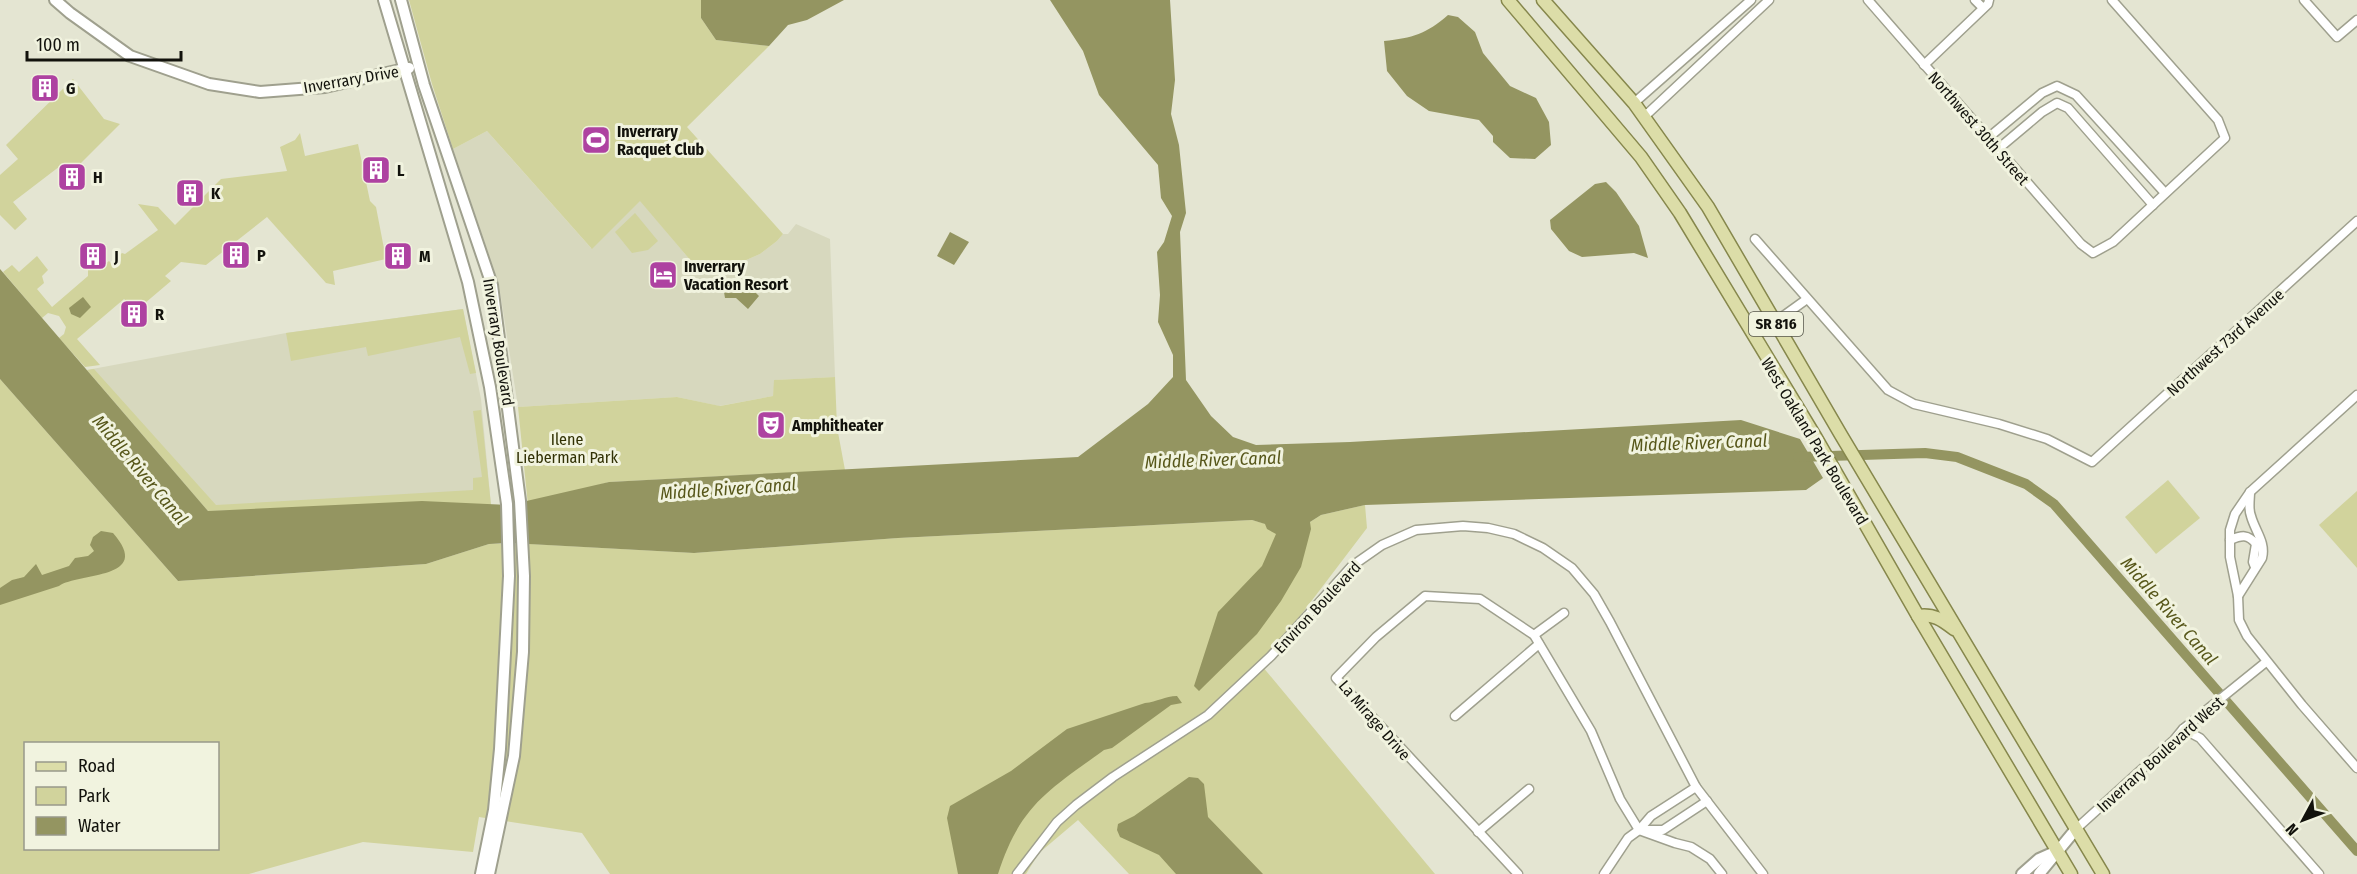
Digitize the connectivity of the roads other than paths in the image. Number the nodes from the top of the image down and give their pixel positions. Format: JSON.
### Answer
{"nodes":[{"id":1,"x":55,"y":0,"type":"edge"},
{"id":2,"x":384,"y":0,"type":"edge"},
{"id":3,"x":401,"y":0,"type":"edge"},
{"id":4,"x":1508,"y":0,"type":"edge"},
{"id":5,"x":1543,"y":0,"type":"edge"},
{"id":6,"x":1751,"y":0,"type":"edge"},
{"id":7,"x":1769,"y":0,"type":"edge"},
{"id":8,"x":1868,"y":0,"type":"edge"},
{"id":9,"x":1975,"y":0,"type":"edge"},
{"id":10,"x":1989,"y":0,"type":"edge"},
{"id":11,"x":2112,"y":0,"type":"edge"},
{"id":12,"x":2304,"y":0,"type":"edge"},
{"id":13,"x":1983,"y":9,"type":"junction"},
{"id":14,"x":2357,"y":20,"type":"edge"},
{"id":15,"x":419,"y":65,"type":"junction"},
{"id":16,"x":1924,"y":65,"type":"junction"},
{"id":17,"x":404,"y":70,"type":"junction"},
{"id":18,"x":1634,"y":103,"type":"junction"},
{"id":19,"x":1644,"y":117,"type":"junction"},
{"id":20,"x":1988,"y":138,"type":"junction"},
{"id":21,"x":1998,"y":149,"type":"junction"},
{"id":22,"x":2165,"y":193,"type":"junction"},
{"id":23,"x":2153,"y":205,"type":"junction"},
{"id":24,"x":2357,"y":221,"type":"edge"},
{"id":25,"x":1755,"y":239,"type":"dead end"},
{"id":26,"x":1807,"y":299,"type":"junction"},
{"id":27,"x":1776,"y":322,"type":"junction"},
{"id":28,"x":2357,"y":395,"type":"edge"},
{"id":29,"x":2250,"y":492,"type":"junction"},
{"id":30,"x":2230,"y":540,"type":"junction"},
{"id":31,"x":2255,"y":567,"type":"junction"},
{"id":32,"x":2238,"y":596,"type":"junction"},
{"id":33,"x":1564,"y":613,"type":"dead end"},
{"id":34,"x":1918,"y":616,"type":"junction"},
{"id":35,"x":1959,"y":633,"type":"junction"},
{"id":36,"x":1534,"y":635,"type":"junction"},
{"id":37,"x":1539,"y":644,"type":"junction"},
{"id":38,"x":2266,"y":662,"type":"junction"},
{"id":39,"x":1455,"y":716,"type":"dead end"},
{"id":40,"x":2183,"y":729,"type":"junction"},
{"id":41,"x":2357,"y":768,"type":"edge"},
{"id":42,"x":1696,"y":787,"type":"junction"},
{"id":43,"x":1528,"y":789,"type":"dead end"},
{"id":44,"x":1707,"y":801,"type":"junction"},
{"id":45,"x":2076,"y":829,"type":"junction"},
{"id":46,"x":1639,"y":830,"type":"junction"},
{"id":47,"x":1478,"y":832,"type":"junction"},
{"id":48,"x":2058,"y":851,"type":"junction"},
{"id":49,"x":481,"y":874,"type":"edge"},
{"id":50,"x":489,"y":874,"type":"edge"},
{"id":51,"x":1017,"y":874,"type":"edge"},
{"id":52,"x":1518,"y":874,"type":"edge"},
{"id":53,"x":1604,"y":874,"type":"edge"},
{"id":54,"x":1722,"y":874,"type":"edge"},
{"id":55,"x":1763,"y":874,"type":"edge"},
{"id":56,"x":2022,"y":874,"type":"edge"},
{"id":57,"x":2039,"y":874,"type":"edge"},
{"id":58,"x":2071,"y":874,"type":"edge"},
{"id":59,"x":2103,"y":874,"type":"edge"},
{"id":60,"x":2319,"y":874,"type":"edge"}],
"edges":[{"from":1,"to":17,"type":"street","name":"Inverrary Drive"},
{"from":2,"to":17,"type":"street","name":"Inverrary Boulevard"},
{"from":3,"to":15,"type":"street","name":"Inverrary Boulevard"},
{"from":4,"to":34,"type":"main road","name":"West Oakland Park Boulevard","number":"SR 816"},
{"from":5,"to":18,"type":"main road","name":"West Oakland Park Boulevard","number":"SR 816"},
{"from":6,"to":18,"type":"street"},
{"from":7,"to":19,"type":"street"},
{"from":8,"to":16,"type":"street","name":"Northwest 30th Street"},
{"from":9,"to":13,"type":"street"},
{"from":10,"to":13,"type":"street"},
{"from":11,"to":22,"type":"street"},
{"from":12,"to":14,"type":"street"},
{"from":13,"to":16,"type":"street"},
{"from":15,"to":17,"type":"street","name":"Inverrary Drive"},
{"from":15,"to":50,"type":"street","name":"Inverrary Boulevard"},
{"from":16,"to":20,"type":"street","name":"Northwest 30th Street"},
{"from":17,"to":49,"type":"street","name":"Inverrary Boulevard"},
{"from":18,"to":19,"type":"main road","name":"West Oakland Park Boulevard","number":"SR 816"},
{"from":19,"to":27,"type":"main road","name":"West Oakland Park Boulevard","number":"SR 816"},
{"from":20,"to":21,"type":"street","name":"Northwest 30th Street"},
{"from":20,"to":22,"type":"street"},
{"from":21,"to":23,"type":"street"},
{"from":21,"to":23,"type":"street","name":"Northwest 30th Street"},
{"from":22,"to":23,"type":"street"},
{"from":24,"to":26,"type":"street","name":"Northwest 73rd Avenue"},
{"from":25,"to":26,"type":"street"},
{"from":26,"to":27,"type":"street"},
{"from":27,"to":35,"type":"main road","name":"West Oakland Park Boulevard","number":"SR 816"},
{"from":28,"to":29,"type":"street"},
{"from":29,"to":30,"type":"street"},
{"from":29,"to":31,"type":"street"},
{"from":30,"to":31,"type":"street"},
{"from":30,"to":32,"type":"street"},
{"from":31,"to":32,"type":"street"},
{"from":32,"to":38,"type":"street"},
{"from":33,"to":36,"type":"street"},
{"from":34,"to":35,"type":"main road"},
{"from":34,"to":48,"type":"main road","name":"West Oakland Park Boulevard","number":"SR 816"},
{"from":35,"to":45,"type":"main road","name":"West Oakland Park Boulevard","number":"SR 816"},
{"from":36,"to":37,"type":"street","name":"La Mirage Drive"},
{"from":36,"to":47,"type":"street","name":"La Mirage Drive"},
{"from":37,"to":39,"type":"street"},
{"from":37,"to":46,"type":"street","name":"La Mirage Drive"},
{"from":38,"to":40,"type":"street","name":"Inverrary Boulevard West"},
{"from":38,"to":41,"type":"street"},
{"from":40,"to":45,"type":"street","name":"Inverrary Boulevard West"},
{"from":40,"to":60,"type":"street"},
{"from":42,"to":44,"type":"street","name":"Environ Boulevard"},
{"from":42,"to":46,"type":"street"},
{"from":42,"to":51,"type":"street","name":"Environ Boulevard"},
{"from":43,"to":47,"type":"street"},
{"from":44,"to":46,"type":"street"},
{"from":44,"to":55,"type":"street","name":"Environ Boulevard"},
{"from":45,"to":48,"type":"street","name":"Inverrary Boulevard West"},
{"from":45,"to":59,"type":"main road","name":"West Oakland Park Boulevard","number":"SR 816"},
{"from":46,"to":53,"type":"street"},
{"from":46,"to":54,"type":"street"},
{"from":47,"to":52,"type":"street","name":"La Mirage Drive"},
{"from":48,"to":56,"type":"street","name":"Inverrary Boulevard West"},
{"from":48,"to":57,"type":"street","name":"Inverrary Boulevard West"},
{"from":48,"to":58,"type":"main road","name":"West Oakland Park Boulevard","number":"SR 816"}]}
